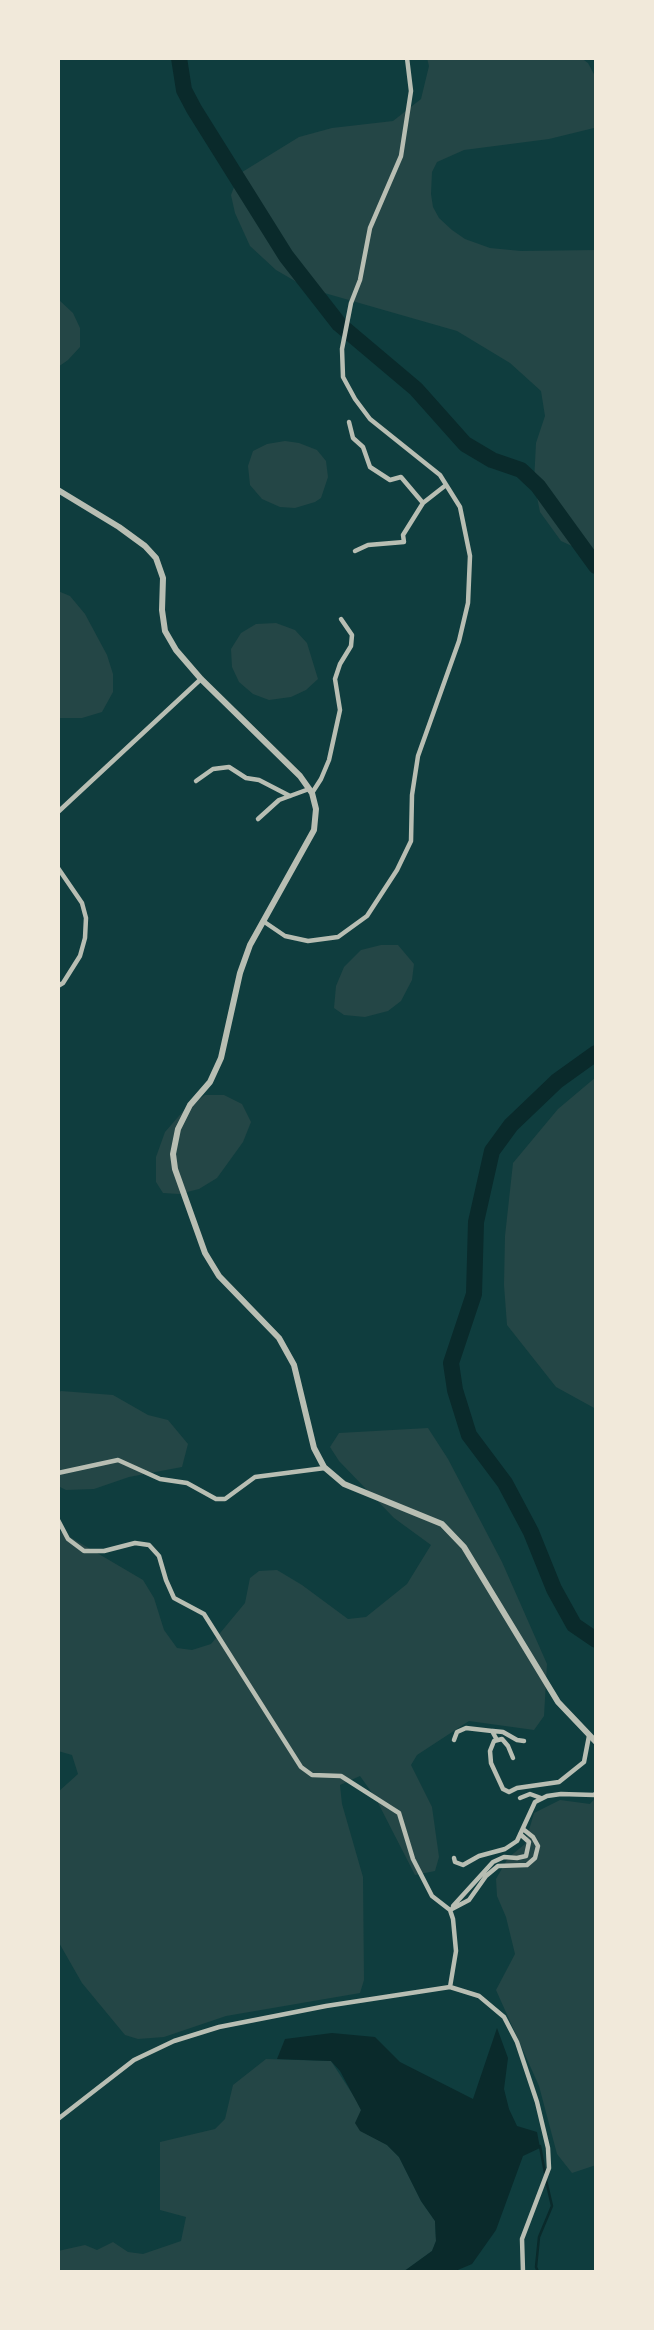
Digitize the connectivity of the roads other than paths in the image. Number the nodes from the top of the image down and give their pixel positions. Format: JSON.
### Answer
{"nodes":[{"id":1,"x":407,"y":58,"type":"edge"},
{"id":2,"x":349,"y":422,"type":"dead end"},
{"id":3,"x":446,"y":485,"type":"junction"},
{"id":4,"x":58,"y":490,"type":"edge"},
{"id":5,"x":423,"y":503,"type":"junction"},
{"id":6,"x":355,"y":551,"type":"dead end"},
{"id":7,"x":341,"y":620,"type":"dead end"},
{"id":8,"x":201,"y":679,"type":"junction"},
{"id":9,"x":195,"y":780,"type":"dead end"},
{"id":10,"x":311,"y":791,"type":"junction"},
{"id":11,"x":290,"y":796,"type":"junction"},
{"id":12,"x":58,"y":812,"type":"edge"},
{"id":13,"x":258,"y":819,"type":"dead end"},
{"id":14,"x":58,"y":868,"type":"edge"},
{"id":15,"x":263,"y":921,"type":"junction"},
{"id":16,"x":58,"y":986,"type":"edge"},
{"id":17,"x":325,"y":1468,"type":"junction"},
{"id":18,"x":58,"y":1474,"type":"edge"},
{"id":19,"x":58,"y":1520,"type":"edge"},
{"id":20,"x":492,"y":1731,"type":"junction"},
{"id":21,"x":589,"y":1736,"type":"junction"},
{"id":22,"x":454,"y":1740,"type":"dead end"},
{"id":23,"x":497,"y":1740,"type":"junction"},
{"id":24,"x":524,"y":1741,"type":"dead end"},
{"id":25,"x":596,"y":1742,"type":"edge"},
{"id":26,"x":513,"y":1758,"type":"dead end"},
{"id":27,"x":543,"y":1784,"type":"junction"},
{"id":28,"x":596,"y":1793,"type":"edge"},
{"id":29,"x":544,"y":1797,"type":"junction"},
{"id":30,"x":520,"y":1798,"type":"dead end"},
{"id":31,"x":521,"y":1831,"type":"junction"},
{"id":32,"x":454,"y":1858,"type":"dead end"},
{"id":33,"x":450,"y":1910,"type":"junction"},
{"id":34,"x":450,"y":1987,"type":"junction"},
{"id":35,"x":58,"y":2119,"type":"edge"},
{"id":36,"x":523,"y":2272,"type":"edge"}],
"edges":[{"from":1,"to":3,"type":"street"},
{"from":2,"to":5,"type":"street"},
{"from":3,"to":5,"type":"street"},
{"from":3,"to":15,"type":"street"},
{"from":4,"to":8,"type":"street"},
{"from":5,"to":6,"type":"street"},
{"from":7,"to":10,"type":"street"},
{"from":8,"to":10,"type":"street"},
{"from":8,"to":12,"type":"street"},
{"from":9,"to":11,"type":"street"},
{"from":10,"to":11,"type":"street"},
{"from":10,"to":15,"type":"street"},
{"from":11,"to":13,"type":"street"},
{"from":14,"to":16,"type":"street"},
{"from":15,"to":17,"type":"street"},
{"from":17,"to":18,"type":"street"},
{"from":17,"to":21,"type":"street"},
{"from":19,"to":33,"type":"street"},
{"from":20,"to":22,"type":"street"},
{"from":20,"to":23,"type":"street"},
{"from":20,"to":24,"type":"street"},
{"from":21,"to":25,"type":"street"},
{"from":21,"to":27,"type":"street"},
{"from":23,"to":26,"type":"street"},
{"from":23,"to":27,"type":"street"},
{"from":27,"to":29,"type":"street"},
{"from":28,"to":29,"type":"street"},
{"from":29,"to":30,"type":"street"},
{"from":29,"to":31,"type":"street"},
{"from":31,"to":32,"type":"street"},
{"from":31,"to":33,"type":"street"},
{"from":31,"to":33,"type":"street"},
{"from":33,"to":34,"type":"street"},
{"from":34,"to":35,"type":"street"},
{"from":34,"to":36,"type":"street"}]}
